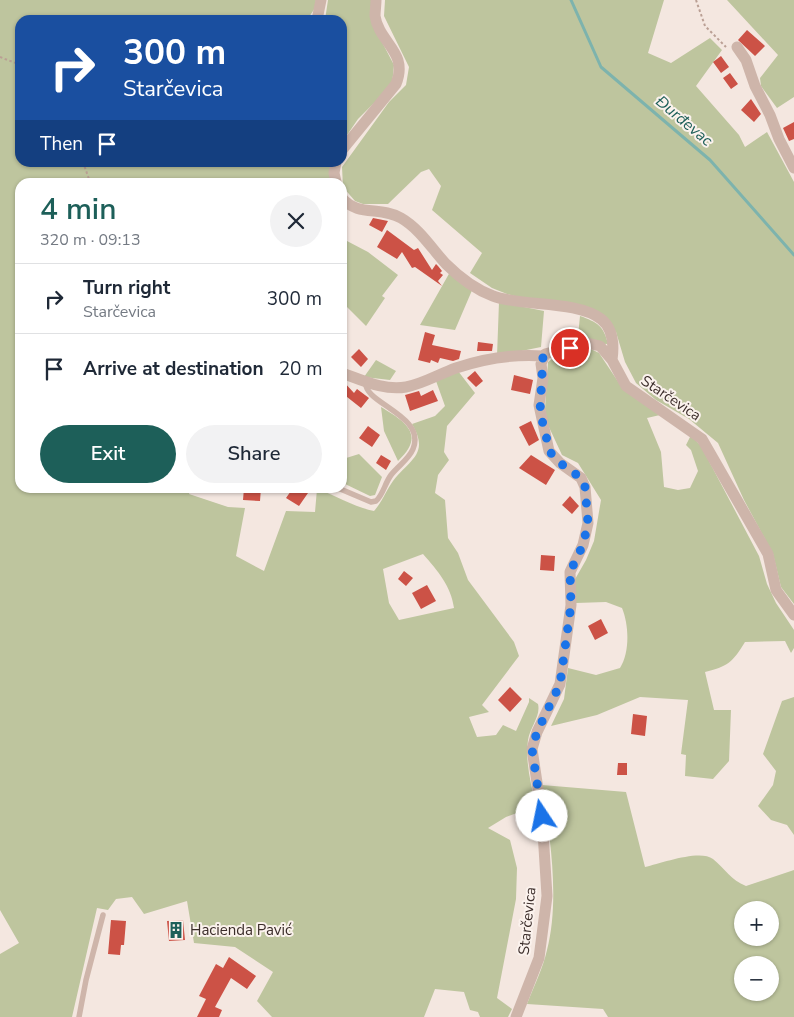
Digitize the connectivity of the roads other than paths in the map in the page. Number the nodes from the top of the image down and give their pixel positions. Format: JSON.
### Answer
{"nodes":[{"id":1,"x":321,"y":0,"type":"edge"},
{"id":2,"x":376,"y":0,"type":"edge"},
{"id":3,"x":318,"y":15,"type":"edge"},
{"id":4,"x":732,"y":48,"type":"road end"},
{"id":5,"x":347,"y":144,"type":"edge"},
{"id":6,"x":794,"y":168,"type":"edge"},
{"id":7,"x":347,"y":203,"type":"edge"},
{"id":8,"x":543,"y":356,"type":"junction"},
{"id":9,"x":612,"y":360,"type":"junction"},
{"id":10,"x":347,"y":375,"type":"edge"},
{"id":11,"x":366,"y":382,"type":"junction"},
{"id":12,"x":347,"y":492,"type":"edge"},
{"id":13,"x":794,"y":615,"type":"edge"},
{"id":14,"x":104,"y":915,"type":"dead end"},
{"id":15,"x":79,"y":1017,"type":"edge"},
{"id":16,"x":516,"y":1017,"type":"edge"}],
"edges":[{"from":1,"to":3,"type":"street"},
{"from":2,"to":5,"type":"street"},
{"from":4,"to":6,"type":"street"},
{"from":7,"to":9,"type":"street"},
{"from":8,"to":9,"type":"street","name":"Starčevica"},
{"from":8,"to":11,"type":"street"},
{"from":8,"to":16,"type":"street","name":"Starčevica"},
{"from":9,"to":13,"type":"street","name":"Starčevica"},
{"from":10,"to":11,"type":"street"},
{"from":11,"to":12,"type":"lane"},
{"from":14,"to":15,"type":"lane"}]}
